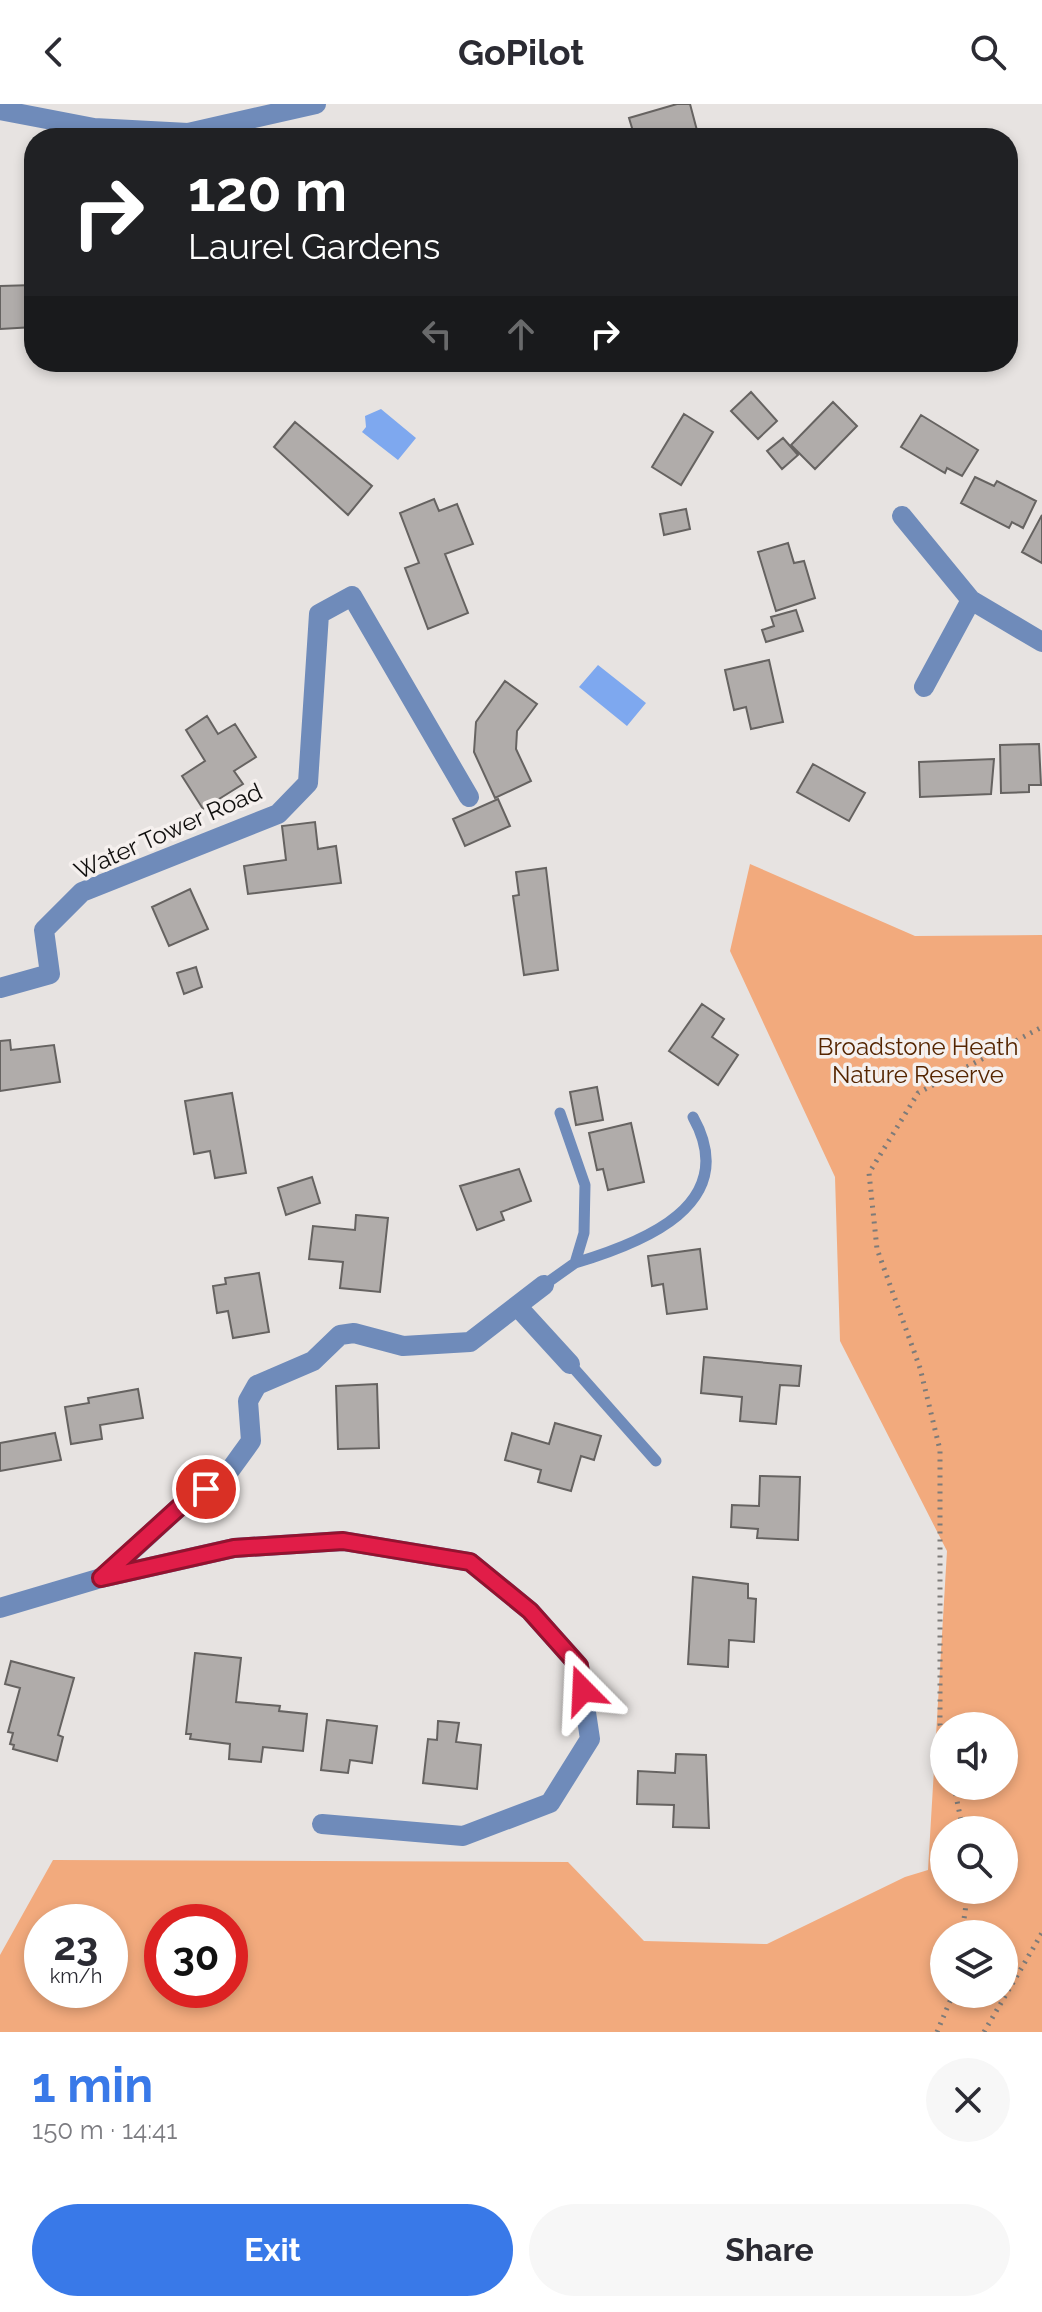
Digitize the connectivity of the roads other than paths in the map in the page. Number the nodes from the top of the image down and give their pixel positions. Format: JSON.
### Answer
{"nodes":[{"id":1,"x":316,"y":104,"type":"edge"},
{"id":2,"x":0,"y":110,"type":"edge"},
{"id":3,"x":94,"y":128,"type":"edge"},
{"id":4,"x":210,"y":128,"type":"edge"},
{"id":5,"x":902,"y":516,"type":"dead end"},
{"id":6,"x":971,"y":600,"type":"junction"},
{"id":7,"x":1042,"y":642,"type":"edge"},
{"id":8,"x":924,"y":687,"type":"dead end"},
{"id":9,"x":469,"y":797,"type":"dead end"},
{"id":10,"x":0,"y":988,"type":"edge"},
{"id":11,"x":560,"y":1113,"type":"dead end"},
{"id":12,"x":693,"y":1117,"type":"dead end"},
{"id":13,"x":575,"y":1263,"type":"junction"},
{"id":14,"x":544,"y":1285,"type":"joint"},
{"id":15,"x":517,"y":1306,"type":"junction"},
{"id":16,"x":570,"y":1364,"type":"joint"},
{"id":17,"x":656,"y":1461,"type":"dead end"},
{"id":18,"x":101,"y":1578,"type":"junction"},
{"id":19,"x":0,"y":1608,"type":"edge"},
{"id":20,"x":322,"y":1824,"type":"dead end"}],
"edges":[{"from":1,"to":4,"type":"street"},
{"from":2,"to":3,"type":"street"},
{"from":5,"to":6,"type":"street"},
{"from":6,"to":7,"type":"street"},
{"from":6,"to":8,"type":"street"},
{"from":9,"to":10,"type":"street","name":"Water Tower Road"},
{"from":11,"to":13,"type":"lane"},
{"from":12,"to":13,"type":"lane"},
{"from":13,"to":14,"type":"lane"},
{"from":14,"to":15,"type":"street"},
{"from":15,"to":16,"type":"street"},
{"from":15,"to":18,"type":"street"},
{"from":16,"to":17,"type":"lane"},
{"from":18,"to":19,"type":"street"},
{"from":18,"to":20,"type":"street"}]}
